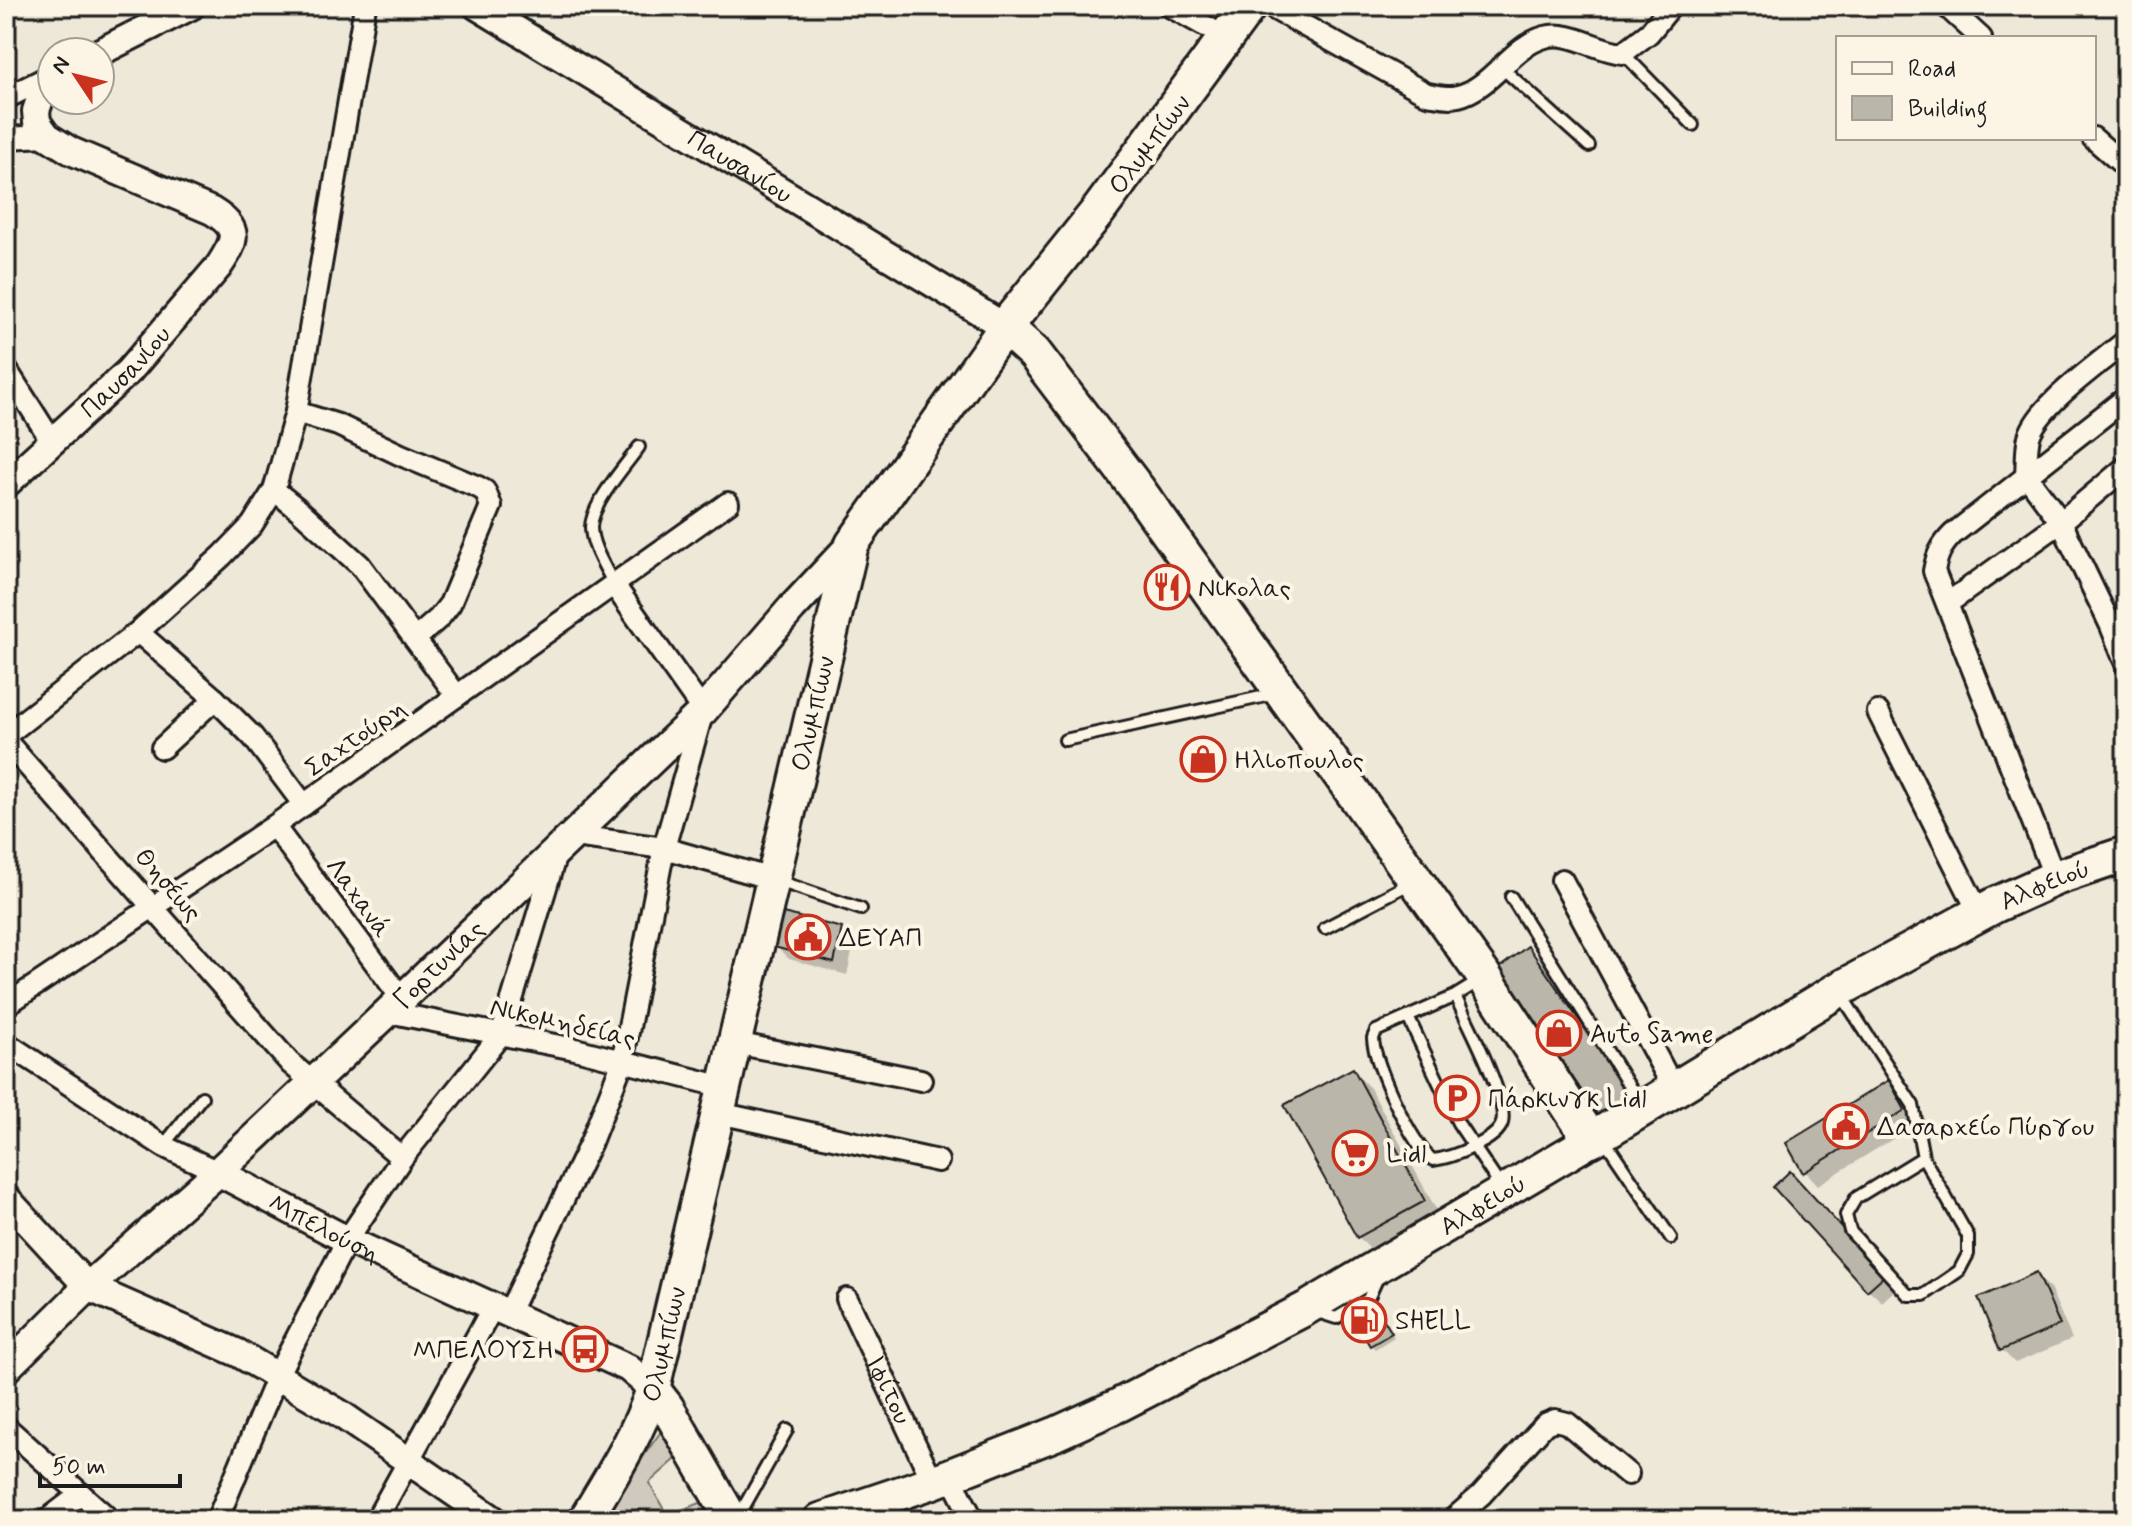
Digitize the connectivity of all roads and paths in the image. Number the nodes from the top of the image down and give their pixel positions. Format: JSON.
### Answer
{"nodes":[{"id":1,"x":191,"y":6,"type":"edge"},
{"id":2,"x":365,"y":6,"type":"edge"},
{"id":3,"x":477,"y":6,"type":"edge"},
{"id":4,"x":1169,"y":6,"type":"edge"},
{"id":5,"x":1249,"y":6,"type":"edge"},
{"id":6,"x":1269,"y":6,"type":"edge"},
{"id":7,"x":1671,"y":6,"type":"edge"},
{"id":8,"x":1946,"y":6,"type":"edge"},
{"id":9,"x":1979,"y":36,"type":"edge"},
{"id":10,"x":1225,"y":37,"type":"junction"},
{"id":11,"x":116,"y":44,"type":"edge"},
{"id":12,"x":1623,"y":53,"type":"junction"},
{"id":13,"x":1501,"y":67,"type":"junction"},
{"id":14,"x":36,"y":83,"type":"edge"},
{"id":15,"x":6,"y":98,"type":"edge"},
{"id":16,"x":36,"y":116,"type":"edge"},
{"id":17,"x":1693,"y":125,"type":"dead end"},
{"id":18,"x":7,"y":133,"type":"edge"},
{"id":19,"x":47,"y":136,"type":"junction"},
{"id":20,"x":2095,"y":140,"type":"edge"},
{"id":21,"x":1589,"y":146,"type":"dead end"},
{"id":22,"x":2126,"y":167,"type":"edge"},
{"id":23,"x":1005,"y":327,"type":"junction"},
{"id":24,"x":2126,"y":341,"type":"edge"},
{"id":25,"x":6,"y":369,"type":"edge"},
{"id":26,"x":2126,"y":398,"type":"edge"},
{"id":27,"x":296,"y":412,"type":"junction"},
{"id":28,"x":53,"y":443,"type":"junction"},
{"id":29,"x":639,"y":447,"type":"dead end"},
{"id":30,"x":2126,"y":467,"type":"edge"},
{"id":31,"x":2026,"y":475,"type":"junction"},
{"id":32,"x":6,"y":484,"type":"edge"},
{"id":33,"x":274,"y":490,"type":"junction"},
{"id":34,"x":728,"y":503,"type":"dead end"},
{"id":35,"x":2061,"y":522,"type":"junction"},
{"id":36,"x":852,"y":544,"type":"junction"},
{"id":37,"x":614,"y":585,"type":"junction"},
{"id":38,"x":1948,"y":603,"type":"junction"},
{"id":39,"x":2119,"y":620,"type":"edge"},
{"id":40,"x":138,"y":632,"type":"junction"},
{"id":41,"x":415,"y":639,"type":"junction"},
{"id":42,"x":2126,"y":664,"type":"edge"},
{"id":43,"x":1284,"y":692,"type":"junction"},
{"id":44,"x":457,"y":696,"type":"junction"},
{"id":45,"x":215,"y":699,"type":"junction"},
{"id":46,"x":703,"y":711,"type":"junction"},
{"id":47,"x":1878,"y":712,"type":"dead end"},
{"id":48,"x":6,"y":735,"type":"edge"},
{"id":49,"x":1065,"y":740,"type":"dead end"},
{"id":50,"x":6,"y":741,"type":"edge"},
{"id":51,"x":162,"y":748,"type":"dead end"},
{"id":52,"x":304,"y":805,"type":"junction"},
{"id":53,"x":274,"y":826,"type":"junction"},
{"id":54,"x":565,"y":845,"type":"junction"},
{"id":55,"x":664,"y":848,"type":"junction"},
{"id":56,"x":2126,"y":854,"type":"edge"},
{"id":57,"x":2055,"y":878,"type":"junction"},
{"id":58,"x":772,"y":879,"type":"junction"},
{"id":59,"x":1416,"y":880,"type":"junction"},
{"id":60,"x":1562,"y":880,"type":"dead end"},
{"id":61,"x":1511,"y":897,"type":"dead end"},
{"id":62,"x":154,"y":906,"type":"junction"},
{"id":63,"x":861,"y":909,"type":"dead end"},
{"id":64,"x":1979,"y":913,"type":"junction"},
{"id":65,"x":1325,"y":928,"type":"dead end"},
{"id":66,"x":1485,"y":978,"type":"junction"},
{"id":67,"x":1838,"y":990,"type":"junction"},
{"id":68,"x":10,"y":995,"type":"edge"},
{"id":69,"x":1455,"y":996,"type":"junction"},
{"id":70,"x":395,"y":1006,"type":"junction"},
{"id":71,"x":1408,"y":1017,"type":"junction"},
{"id":72,"x":502,"y":1033,"type":"junction"},
{"id":73,"x":6,"y":1043,"type":"edge"},
{"id":74,"x":735,"y":1043,"type":"junction"},
{"id":75,"x":622,"y":1063,"type":"junction"},
{"id":76,"x":921,"y":1080,"type":"dead end"},
{"id":77,"x":311,"y":1082,"type":"junction"},
{"id":78,"x":1674,"y":1089,"type":"junction"},
{"id":79,"x":202,"y":1097,"type":"dead end"},
{"id":80,"x":722,"y":1100,"type":"junction"},
{"id":81,"x":1642,"y":1107,"type":"junction"},
{"id":82,"x":1596,"y":1137,"type":"junction"},
{"id":83,"x":163,"y":1146,"type":"junction"},
{"id":84,"x":1472,"y":1147,"type":"junction"},
{"id":85,"x":1923,"y":1157,"type":"junction"},
{"id":86,"x":402,"y":1158,"type":"junction"},
{"id":87,"x":938,"y":1161,"type":"dead end"},
{"id":88,"x":218,"y":1172,"type":"junction"},
{"id":89,"x":1504,"y":1191,"type":"junction"},
{"id":90,"x":6,"y":1198,"type":"edge"},
{"id":91,"x":1671,"y":1238,"type":"dead end"},
{"id":92,"x":347,"y":1240,"type":"junction"},
{"id":93,"x":88,"y":1287,"type":"junction"},
{"id":94,"x":847,"y":1299,"type":"dead end"},
{"id":95,"x":501,"y":1311,"type":"junction"},
{"id":96,"x":6,"y":1368,"type":"edge"},
{"id":97,"x":277,"y":1376,"type":"junction"},
{"id":98,"x":653,"y":1389,"type":"junction"},
{"id":99,"x":6,"y":1427,"type":"edge"},
{"id":100,"x":787,"y":1430,"type":"dead end"},
{"id":101,"x":408,"y":1460,"type":"junction"},
{"id":102,"x":1628,"y":1474,"type":"dead end"},
{"id":103,"x":942,"y":1478,"type":"junction"},
{"id":104,"x":81,"y":1494,"type":"junction"},
{"id":105,"x":47,"y":1520,"type":"edge"},
{"id":106,"x":110,"y":1520,"type":"edge"},
{"id":107,"x":217,"y":1520,"type":"edge"},
{"id":108,"x":376,"y":1520,"type":"edge"},
{"id":109,"x":494,"y":1520,"type":"edge"},
{"id":110,"x":585,"y":1520,"type":"edge"},
{"id":111,"x":734,"y":1520,"type":"edge"},
{"id":112,"x":820,"y":1520,"type":"edge"},
{"id":113,"x":973,"y":1520,"type":"edge"},
{"id":114,"x":1452,"y":1520,"type":"edge"}],
"edges":[{"from":1,"to":11,"type":"street"},
{"from":2,"to":27,"type":"street"},
{"from":3,"to":23,"type":"street","name":"Παυσανίου"},
{"from":4,"to":10,"type":"street"},
{"from":5,"to":10,"type":"highway","name":"Ολυμπίων"},
{"from":6,"to":13,"type":"street"},
{"from":7,"to":12,"type":"street"},
{"from":8,"to":9,"type":"street"},
{"from":10,"to":23,"type":"highway","name":"Ολυμπίων"},
{"from":12,"to":13,"type":"street"},
{"from":12,"to":17,"type":"lane"},
{"from":13,"to":21,"type":"lane"},
{"from":14,"to":15,"type":"street"},
{"from":16,"to":19,"type":"street"},
{"from":18,"to":19,"type":"street"},
{"from":19,"to":28,"type":"street","name":"Παυσανίου"},
{"from":20,"to":22,"type":"street"},
{"from":23,"to":36,"type":"main road","name":"Ολυμπίων"},
{"from":23,"to":43,"type":"highway"},
{"from":24,"to":31,"type":"street"},
{"from":25,"to":28,"type":"street"},
{"from":26,"to":31,"type":"street"},
{"from":27,"to":33,"type":"street"},
{"from":27,"to":41,"type":"street"},
{"from":28,"to":32,"type":"street","name":"Παυσανίου"},
{"from":29,"to":37,"type":"lane"},
{"from":30,"to":35,"type":"street"},
{"from":31,"to":35,"type":"street"},
{"from":31,"to":38,"type":"street"},
{"from":33,"to":40,"type":"street"},
{"from":33,"to":41,"type":"street"},
{"from":34,"to":37,"type":"street","name":"Σαχτούρη"},
{"from":35,"to":38,"type":"street"},
{"from":35,"to":39,"type":"street"},
{"from":36,"to":46,"type":"main road","name":"Γορτυνίας"},
{"from":36,"to":58,"type":"main road","name":"Ολυμπίων"},
{"from":37,"to":44,"type":"street","name":"Σαχτούρη"},
{"from":37,"to":46,"type":"street"},
{"from":38,"to":57,"type":"street"},
{"from":39,"to":42,"type":"street"},
{"from":40,"to":45,"type":"street"},
{"from":40,"to":48,"type":"street"},
{"from":41,"to":44,"type":"street"},
{"from":43,"to":49,"type":"lane"},
{"from":43,"to":59,"type":"highway"},
{"from":44,"to":52,"type":"street","name":"Σαχτούρη"},
{"from":45,"to":51,"type":"street"},
{"from":45,"to":52,"type":"street"},
{"from":46,"to":54,"type":"main road","name":"Γορτυνίας"},
{"from":46,"to":55,"type":"street"},
{"from":47,"to":64,"type":"street"},
{"from":50,"to":62,"type":"street","name":"Θησέως"},
{"from":52,"to":53,"type":"street","name":"Σαχτούρη"},
{"from":53,"to":62,"type":"street","name":"Σαχτούρη"},
{"from":53,"to":70,"type":"street","name":"Λαχανά"},
{"from":54,"to":55,"type":"street"},
{"from":54,"to":70,"type":"main road","name":"Γορτυνίας"},
{"from":54,"to":72,"type":"street"},
{"from":55,"to":58,"type":"street"},
{"from":55,"to":75,"type":"street"},
{"from":56,"to":57,"type":"highway","name":"Αλφειού"},
{"from":57,"to":64,"type":"highway","name":"Αλφειού"},
{"from":58,"to":63,"type":"lane"},
{"from":58,"to":74,"type":"main road","name":"Ολυμπίων"},
{"from":59,"to":65,"type":"lane"},
{"from":59,"to":66,"type":"highway"},
{"from":60,"to":78,"type":"street"},
{"from":61,"to":81,"type":"lane"},
{"from":62,"to":68,"type":"street","name":"Σαχτούρη"},
{"from":62,"to":77,"type":"street","name":"Θησέως"},
{"from":64,"to":67,"type":"highway","name":"Αλφειού"},
{"from":66,"to":69,"type":"lane"},
{"from":66,"to":82,"type":"highway"},
{"from":67,"to":78,"type":"highway","name":"Αλφειού"},
{"from":67,"to":85,"type":"lane"},
{"from":69,"to":71,"type":"lane"},
{"from":69,"to":84,"type":"lane"},
{"from":70,"to":72,"type":"street","name":"Νικομηδείας"},
{"from":70,"to":77,"type":"main road","name":"Γορτυνίας"},
{"from":71,"to":84,"type":"lane"},
{"from":71,"to":84,"type":"lane"},
{"from":72,"to":75,"type":"street","name":"Νικομηδείας"},
{"from":72,"to":86,"type":"street"},
{"from":73,"to":83,"type":"street","name":"Μπελούση"},
{"from":74,"to":76,"type":"street"},
{"from":74,"to":80,"type":"main road","name":"Ολυμπίων"},
{"from":75,"to":80,"type":"street","name":"Νικομηδείας"},
{"from":75,"to":95,"type":"street"},
{"from":77,"to":86,"type":"street","name":"Θησέως"},
{"from":77,"to":88,"type":"main road","name":"Γορτυνίας"},
{"from":78,"to":81,"type":"highway","name":"Αλφειού"},
{"from":79,"to":83,"type":"lane"},
{"from":80,"to":87,"type":"street","name":"Νικομηδείας"},
{"from":80,"to":98,"type":"main road","name":"Ολυμπίων"},
{"from":81,"to":82,"type":"highway","name":"Αλφειού"},
{"from":82,"to":89,"type":"main road","name":"Αλφειού"},
{"from":82,"to":91,"type":"lane"},
{"from":83,"to":88,"type":"street","name":"Μπελούση"},
{"from":84,"to":89,"type":"lane"},
{"from":85,"to":85,"type":"lane"},
{"from":86,"to":92,"type":"street"},
{"from":88,"to":92,"type":"street","name":"Μπελούση"},
{"from":88,"to":93,"type":"main road","name":"Γορτυνίας"},
{"from":89,"to":103,"type":"main road","name":"Αλφειού"},
{"from":90,"to":93,"type":"street"},
{"from":92,"to":95,"type":"street","name":"Μπελούση"},
{"from":92,"to":97,"type":"street"},
{"from":93,"to":96,"type":"main road","name":"Γορτυνίας"},
{"from":93,"to":97,"type":"street"},
{"from":94,"to":103,"type":"street","name":"Ιφίτου"},
{"from":95,"to":98,"type":"street","name":"Μπελούση"},
{"from":95,"to":101,"type":"street"},
{"from":97,"to":101,"type":"street"},
{"from":97,"to":107,"type":"street"},
{"from":98,"to":110,"type":"main road","name":"Ολυμπίων"},
{"from":98,"to":111,"type":"main road"},
{"from":99,"to":104,"type":"street"},
{"from":100,"to":111,"type":"lane"},
{"from":101,"to":108,"type":"street"},
{"from":101,"to":109,"type":"street"},
{"from":102,"to":114,"type":"street"},
{"from":103,"to":112,"type":"main road","name":"Αλφειού"},
{"from":103,"to":113,"type":"street","name":"Ιφίτου"},
{"from":104,"to":105,"type":"street"},
{"from":104,"to":106,"type":"street"}]}
